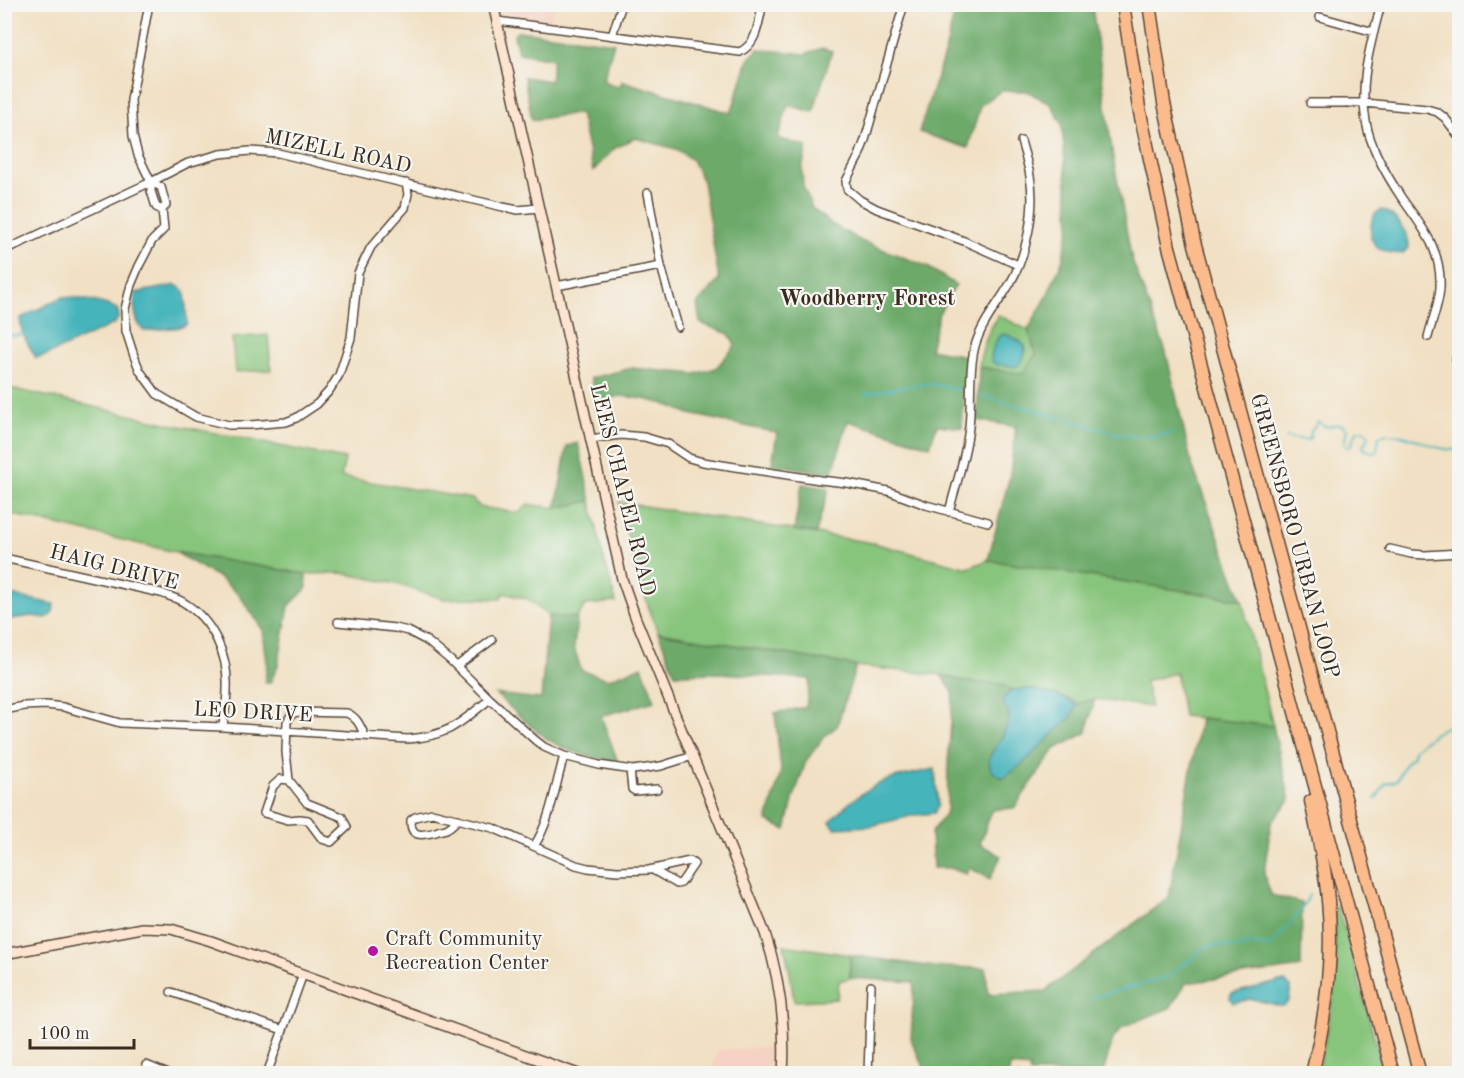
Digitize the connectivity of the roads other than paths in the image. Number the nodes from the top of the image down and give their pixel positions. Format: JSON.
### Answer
{"nodes":[{"id":1,"x":149,"y":4,"type":"edge"},
{"id":2,"x":493,"y":4,"type":"edge"},
{"id":3,"x":622,"y":4,"type":"edge"},
{"id":4,"x":763,"y":4,"type":"edge"},
{"id":5,"x":904,"y":4,"type":"edge"},
{"id":6,"x":1123,"y":4,"type":"edge"},
{"id":7,"x":1149,"y":4,"type":"edge"},
{"id":8,"x":1381,"y":4,"type":"edge"},
{"id":9,"x":1320,"y":17,"type":"dead end"},
{"id":10,"x":497,"y":21,"type":"junction"},
{"id":11,"x":1374,"y":32,"type":"junction"},
{"id":12,"x":612,"y":36,"type":"junction"},
{"id":13,"x":1310,"y":103,"type":"dead end"},
{"id":14,"x":1364,"y":103,"type":"junction"},
{"id":15,"x":1460,"y":138,"type":"edge"},
{"id":16,"x":1021,"y":141,"type":"dead end"},
{"id":17,"x":151,"y":183,"type":"junction"},
{"id":18,"x":406,"y":183,"type":"junction"},
{"id":19,"x":648,"y":193,"type":"dead end"},
{"id":20,"x":538,"y":208,"type":"junction"},
{"id":21,"x":4,"y":249,"type":"edge"},
{"id":22,"x":1018,"y":265,"type":"junction"},
{"id":23,"x":661,"y":266,"type":"junction"},
{"id":24,"x":556,"y":286,"type":"junction"},
{"id":25,"x":678,"y":327,"type":"dead end"},
{"id":26,"x":1428,"y":337,"type":"dead end"},
{"id":27,"x":590,"y":439,"type":"junction"},
{"id":28,"x":949,"y":512,"type":"junction"},
{"id":29,"x":988,"y":522,"type":"dead end"},
{"id":30,"x":1390,"y":549,"type":"dead end"},
{"id":31,"x":1460,"y":553,"type":"edge"},
{"id":32,"x":4,"y":558,"type":"edge"},
{"id":33,"x":338,"y":622,"type":"dead end"},
{"id":34,"x":492,"y":640,"type":"dead end"},
{"id":35,"x":457,"y":666,"type":"junction"},
{"id":36,"x":490,"y":699,"type":"junction"},
{"id":37,"x":1293,"y":705,"type":"junction"},
{"id":38,"x":4,"y":710,"type":"edge"},
{"id":39,"x":223,"y":728,"type":"junction"},
{"id":40,"x":286,"y":732,"type":"junction"},
{"id":41,"x":365,"y":736,"type":"junction"},
{"id":42,"x":564,"y":756,"type":"junction"},
{"id":43,"x":693,"y":756,"type":"junction"},
{"id":44,"x":630,"y":770,"type":"junction"},
{"id":45,"x":289,"y":780,"type":"junction"},
{"id":46,"x":657,"y":789,"type":"dead end"},
{"id":47,"x":307,"y":803,"type":"junction"},
{"id":48,"x":300,"y":819,"type":"junction"},
{"id":49,"x":458,"y":819,"type":"junction"},
{"id":50,"x":534,"y":846,"type":"junction"},
{"id":51,"x":653,"y":870,"type":"junction"},
{"id":52,"x":4,"y":954,"type":"edge"},
{"id":53,"x":303,"y":974,"type":"junction"},
{"id":54,"x":871,"y":987,"type":"dead end"},
{"id":55,"x":171,"y":992,"type":"dead end"},
{"id":56,"x":283,"y":1030,"type":"junction"},
{"id":57,"x":146,"y":1065,"type":"dead end"},
{"id":58,"x":168,"y":1074,"type":"edge"},
{"id":59,"x":267,"y":1074,"type":"edge"},
{"id":60,"x":578,"y":1074,"type":"edge"},
{"id":61,"x":783,"y":1074,"type":"edge"},
{"id":62,"x":868,"y":1074,"type":"edge"},
{"id":63,"x":1312,"y":1074,"type":"edge"},
{"id":64,"x":1393,"y":1074,"type":"edge"},
{"id":65,"x":1420,"y":1074,"type":"edge"}],
"edges":[{"from":1,"to":17,"type":"street"},
{"from":2,"to":10,"type":"main road","name":"LEES CHAPEL ROAD"},
{"from":3,"to":12,"type":"street"},
{"from":4,"to":12,"type":"street"},
{"from":5,"to":22,"type":"street"},
{"from":6,"to":37,"type":"highway"},
{"from":7,"to":65,"type":"highway","name":"GREENSBORO URBAN LOOP"},
{"from":8,"to":11,"type":"street"},
{"from":9,"to":11,"type":"street"},
{"from":10,"to":12,"type":"street"},
{"from":10,"to":20,"type":"main road","name":"LEES CHAPEL ROAD"},
{"from":11,"to":14,"type":"street"},
{"from":13,"to":14,"type":"street"},
{"from":14,"to":15,"type":"street"},
{"from":14,"to":26,"type":"street"},
{"from":16,"to":22,"type":"street"},
{"from":17,"to":18,"type":"street","name":"MIZELL ROAD"},
{"from":17,"to":18,"type":"street"},
{"from":17,"to":21,"type":"street","name":"MIZELL ROAD"},
{"from":18,"to":20,"type":"street","name":"MIZELL ROAD"},
{"from":19,"to":23,"type":"street"},
{"from":20,"to":24,"type":"main road","name":"LEES CHAPEL ROAD"},
{"from":22,"to":28,"type":"street"},
{"from":23,"to":24,"type":"street"},
{"from":23,"to":25,"type":"street"},
{"from":24,"to":27,"type":"main road","name":"LEES CHAPEL ROAD"},
{"from":27,"to":28,"type":"street"},
{"from":27,"to":43,"type":"main road","name":"LEES CHAPEL ROAD"},
{"from":28,"to":29,"type":"street"},
{"from":30,"to":31,"type":"street"},
{"from":32,"to":39,"type":"street","name":"HAIG DRIVE"},
{"from":33,"to":35,"type":"street"},
{"from":34,"to":35,"type":"street"},
{"from":35,"to":36,"type":"street"},
{"from":36,"to":41,"type":"street","name":"LEO DRIVE"},
{"from":36,"to":42,"type":"street"},
{"from":37,"to":63,"type":"highway"},
{"from":37,"to":64,"type":"highway"},
{"from":38,"to":39,"type":"street","name":"LEO DRIVE"},
{"from":39,"to":40,"type":"street","name":"LEO DRIVE"},
{"from":40,"to":41,"type":"street","name":"LEO DRIVE"},
{"from":40,"to":41,"type":"street"},
{"from":40,"to":45,"type":"street"},
{"from":42,"to":44,"type":"street"},
{"from":42,"to":50,"type":"street"},
{"from":43,"to":44,"type":"street"},
{"from":43,"to":61,"type":"main road","name":"LEES CHAPEL ROAD"},
{"from":44,"to":46,"type":"street"},
{"from":45,"to":47,"type":"street"},
{"from":45,"to":48,"type":"street"},
{"from":47,"to":48,"type":"street"},
{"from":47,"to":48,"type":"street"},
{"from":49,"to":49,"type":"street"},
{"from":49,"to":50,"type":"street"},
{"from":50,"to":51,"type":"street"},
{"from":51,"to":51,"type":"street"},
{"from":52,"to":53,"type":"main road"},
{"from":53,"to":56,"type":"street"},
{"from":53,"to":60,"type":"main road"},
{"from":54,"to":62,"type":"street"},
{"from":55,"to":56,"type":"street"},
{"from":56,"to":59,"type":"street"},
{"from":57,"to":58,"type":"street"}]}
